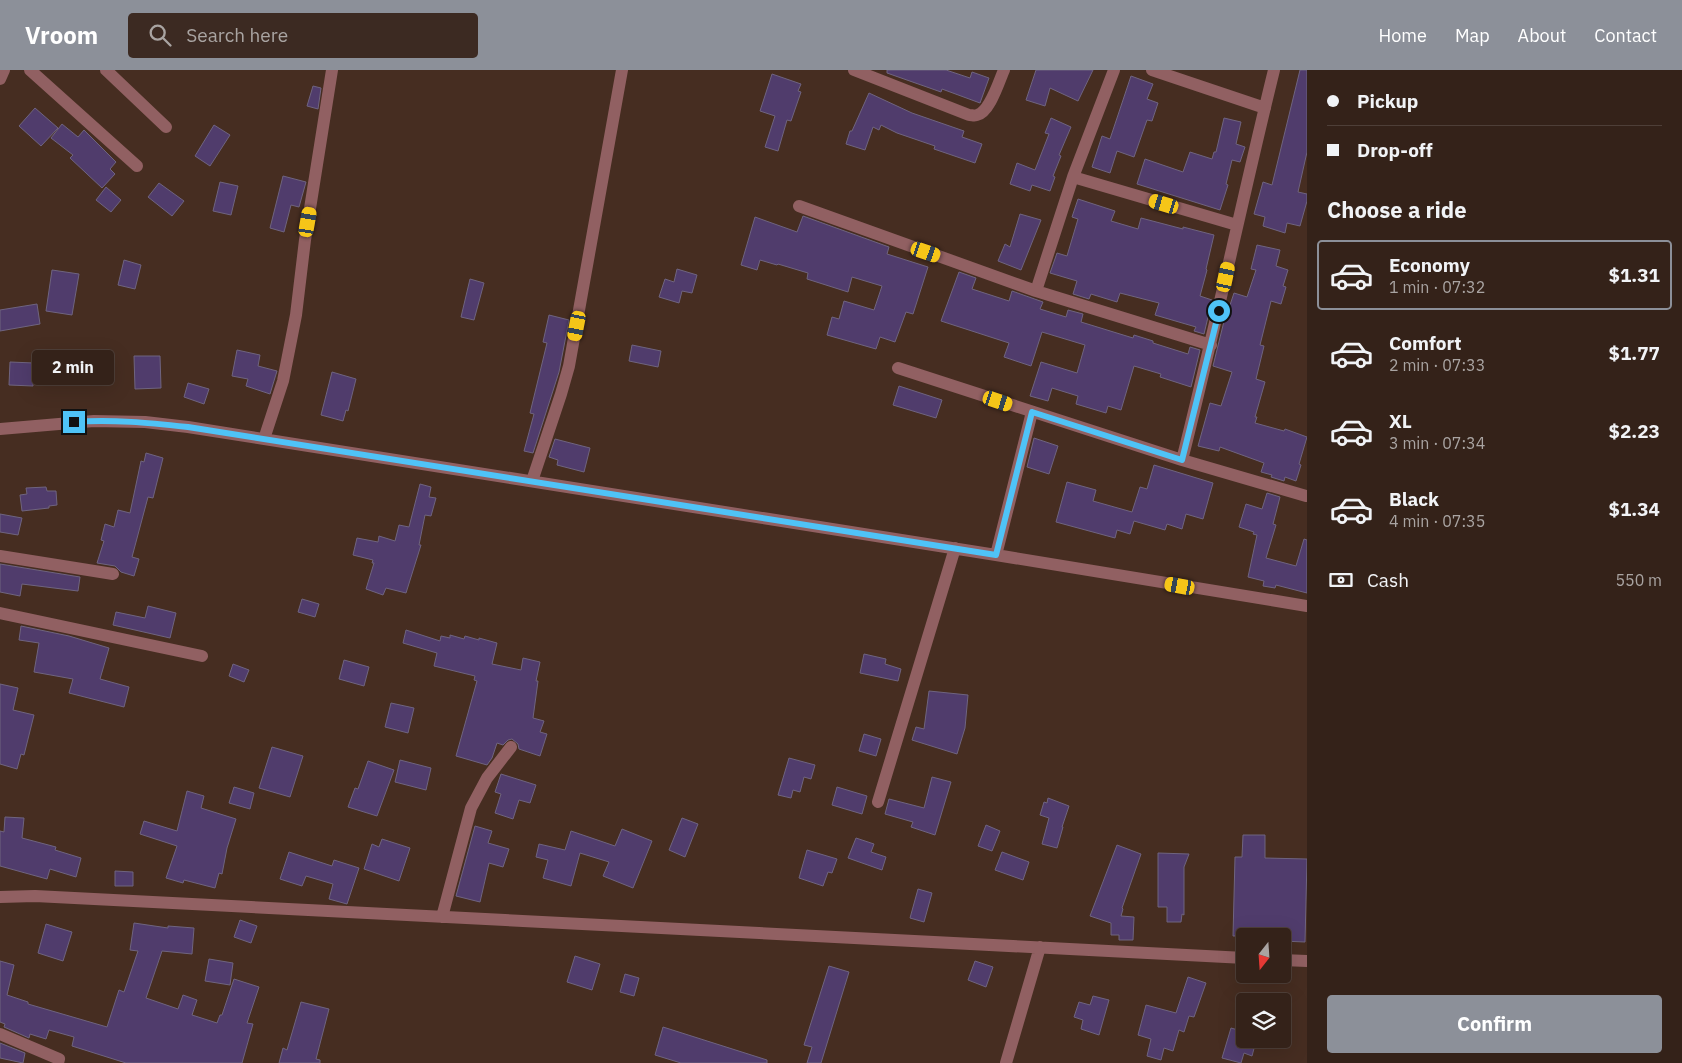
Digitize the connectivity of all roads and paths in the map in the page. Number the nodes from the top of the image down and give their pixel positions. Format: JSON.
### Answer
{"nodes":[{"id":1,"x":4,"y":70,"type":"edge"},
{"id":2,"x":30,"y":70,"type":"edge"},
{"id":3,"x":106,"y":70,"type":"edge"},
{"id":4,"x":332,"y":70,"type":"edge"},
{"id":5,"x":622,"y":70,"type":"edge"},
{"id":6,"x":854,"y":70,"type":"edge"},
{"id":7,"x":1004,"y":70,"type":"edge"},
{"id":8,"x":1114,"y":70,"type":"edge"},
{"id":9,"x":1152,"y":70,"type":"edge"},
{"id":10,"x":1274,"y":70,"type":"edge"},
{"id":11,"x":0,"y":79,"type":"edge"},
{"id":12,"x":1265,"y":108,"type":"junction"},
{"id":13,"x":166,"y":126,"type":"dead end"},
{"id":14,"x":137,"y":166,"type":"dead end"},
{"id":15,"x":1074,"y":177,"type":"junction"},
{"id":16,"x":799,"y":206,"type":"dead end"},
{"id":17,"x":1237,"y":225,"type":"junction"},
{"id":18,"x":1036,"y":290,"type":"junction"},
{"id":19,"x":1211,"y":345,"type":"junction"},
{"id":20,"x":898,"y":368,"type":"dead end"},
{"id":21,"x":1032,"y":412,"type":"junction"},
{"id":22,"x":0,"y":429,"type":"edge"},
{"id":23,"x":264,"y":439,"type":"junction"},
{"id":24,"x":1182,"y":460,"type":"junction"},
{"id":25,"x":532,"y":481,"type":"junction"},
{"id":26,"x":1307,"y":496,"type":"edge"},
{"id":27,"x":955,"y":548,"type":"junction"},
{"id":28,"x":996,"y":555,"type":"junction"},
{"id":29,"x":0,"y":556,"type":"edge"},
{"id":30,"x":112,"y":574,"type":"dead end"},
{"id":31,"x":1307,"y":606,"type":"edge"},
{"id":32,"x":0,"y":613,"type":"edge"},
{"id":33,"x":202,"y":656,"type":"dead end"},
{"id":34,"x":511,"y":747,"type":"dead end"},
{"id":35,"x":878,"y":802,"type":"dead end"},
{"id":36,"x":0,"y":897,"type":"edge"},
{"id":37,"x":442,"y":917,"type":"junction"},
{"id":38,"x":1040,"y":947,"type":"junction"},
{"id":39,"x":1236,"y":958,"type":"edge"},
{"id":40,"x":1291,"y":960,"type":"edge"},
{"id":41,"x":1307,"y":961,"type":"edge"},
{"id":42,"x":0,"y":1034,"type":"edge"},
{"id":43,"x":58,"y":1063,"type":"edge"},
{"id":44,"x":1006,"y":1063,"type":"edge"}],
"edges":[{"from":1,"to":11,"type":"street"},
{"from":2,"to":14,"type":"street"},
{"from":3,"to":13,"type":"street"},
{"from":4,"to":23,"type":"street"},
{"from":5,"to":25,"type":"street"},
{"from":6,"to":7,"type":"street"},
{"from":8,"to":15,"type":"street"},
{"from":9,"to":12,"type":"street"},
{"from":10,"to":12,"type":"street"},
{"from":12,"to":17,"type":"street"},
{"from":15,"to":17,"type":"street"},
{"from":15,"to":18,"type":"street"},
{"from":16,"to":18,"type":"street"},
{"from":17,"to":19,"type":"street"},
{"from":18,"to":19,"type":"street"},
{"from":19,"to":24,"type":"street"},
{"from":20,"to":21,"type":"street"},
{"from":21,"to":24,"type":"street"},
{"from":21,"to":28,"type":"street"},
{"from":22,"to":23,"type":"street"},
{"from":23,"to":25,"type":"street"},
{"from":24,"to":26,"type":"street"},
{"from":25,"to":27,"type":"street"},
{"from":27,"to":28,"type":"street"},
{"from":27,"to":35,"type":"street"},
{"from":28,"to":31,"type":"street"},
{"from":29,"to":30,"type":"street"},
{"from":32,"to":33,"type":"street"},
{"from":34,"to":37,"type":"street"},
{"from":36,"to":37,"type":"street"},
{"from":37,"to":38,"type":"street"},
{"from":38,"to":39,"type":"street"},
{"from":38,"to":44,"type":"street"},
{"from":40,"to":41,"type":"street"},
{"from":42,"to":43,"type":"street"}]}
